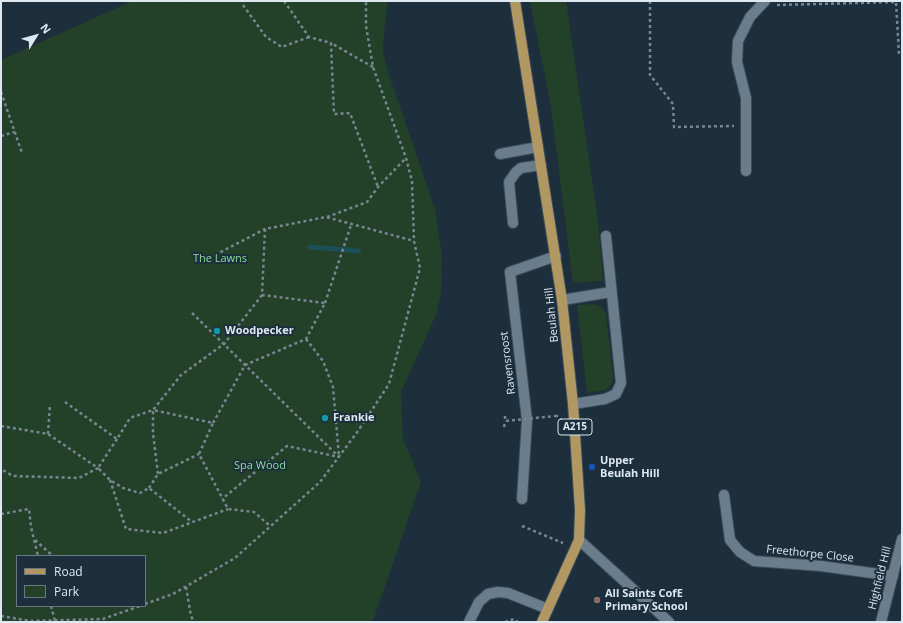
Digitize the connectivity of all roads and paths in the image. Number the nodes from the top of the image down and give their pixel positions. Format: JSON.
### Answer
{"nodes":[{"id":1,"x":284,"y":1,"type":"edge"},
{"id":2,"x":366,"y":1,"type":"edge"},
{"id":3,"x":516,"y":1,"type":"edge"},
{"id":4,"x":650,"y":1,"type":"edge"},
{"id":5,"x":763,"y":3,"type":"edge"},
{"id":6,"x":243,"y":5,"type":"dead end"},
{"id":7,"x":309,"y":37,"type":"junction"},
{"id":8,"x":331,"y":43,"type":"junction"},
{"id":9,"x":902,"y":55,"type":"edge"},
{"id":10,"x":373,"y":67,"type":"junction"},
{"id":11,"x":1,"y":92,"type":"edge"},
{"id":12,"x":745,"y":126,"type":"junction"},
{"id":13,"x":14,"y":132,"type":"junction"},
{"id":14,"x":1,"y":136,"type":"edge"},
{"id":15,"x":538,"y":147,"type":"junction"},
{"id":16,"x":22,"y":153,"type":"dead end"},
{"id":17,"x":500,"y":154,"type":"dead end"},
{"id":18,"x":406,"y":158,"type":"junction"},
{"id":19,"x":541,"y":165,"type":"junction"},
{"id":20,"x":746,"y":171,"type":"dead end"},
{"id":21,"x":378,"y":187,"type":"junction"},
{"id":22,"x":326,"y":217,"type":"junction"},
{"id":23,"x":513,"y":223,"type":"dead end"},
{"id":24,"x":351,"y":225,"type":"junction"},
{"id":25,"x":265,"y":229,"type":"junction"},
{"id":26,"x":606,"y":236,"type":"dead end"},
{"id":27,"x":414,"y":241,"type":"junction"},
{"id":28,"x":215,"y":255,"type":"dead end"},
{"id":29,"x":556,"y":256,"type":"junction"},
{"id":30,"x":611,"y":292,"type":"junction"},
{"id":31,"x":262,"y":295,"type":"junction"},
{"id":32,"x":562,"y":300,"type":"junction"},
{"id":33,"x":326,"y":303,"type":"junction"},
{"id":34,"x":192,"y":313,"type":"dead end"},
{"id":35,"x":306,"y":339,"type":"junction"},
{"id":36,"x":224,"y":344,"type":"junction"},
{"id":37,"x":245,"y":365,"type":"junction"},
{"id":38,"x":65,"y":402,"type":"dead end"},
{"id":39,"x":50,"y":404,"type":"dead end"},
{"id":40,"x":573,"y":404,"type":"junction"},
{"id":41,"x":153,"y":410,"type":"junction"},
{"id":42,"x":505,"y":416,"type":"dead end"},
{"id":43,"x":555,"y":416,"type":"dead end"},
{"id":44,"x":505,"y":421,"type":"junction"},
{"id":45,"x":213,"y":423,"type":"junction"},
{"id":46,"x":1,"y":426,"type":"edge"},
{"id":47,"x":504,"y":427,"type":"dead end"},
{"id":48,"x":48,"y":434,"type":"junction"},
{"id":49,"x":117,"y":439,"type":"junction"},
{"id":50,"x":198,"y":454,"type":"junction"},
{"id":51,"x":339,"y":457,"type":"junction"},
{"id":52,"x":98,"y":468,"type":"junction"},
{"id":53,"x":1,"y":469,"type":"edge"},
{"id":54,"x":158,"y":474,"type":"junction"},
{"id":55,"x":110,"y":480,"type":"junction"},
{"id":56,"x":149,"y":488,"type":"junction"},
{"id":57,"x":724,"y":495,"type":"dead end"},
{"id":58,"x":222,"y":499,"type":"junction"},
{"id":59,"x":522,"y":499,"type":"dead end"},
{"id":60,"x":228,"y":509,"type":"junction"},
{"id":61,"x":1,"y":514,"type":"edge"},
{"id":62,"x":192,"y":522,"type":"junction"},
{"id":63,"x":270,"y":526,"type":"junction"},
{"id":64,"x":522,"y":526,"type":"dead end"},
{"id":65,"x":902,"y":539,"type":"edge"},
{"id":66,"x":34,"y":540,"type":"junction"},
{"id":67,"x":577,"y":544,"type":"junction"},
{"id":68,"x":38,"y":555,"type":"edge"},
{"id":69,"x":52,"y":555,"type":"edge"},
{"id":70,"x":893,"y":576,"type":"junction"},
{"id":71,"x":186,"y":587,"type":"junction"},
{"id":72,"x":146,"y":604,"type":"edge"},
{"id":73,"x":51,"y":607,"type":"edge"},
{"id":74,"x":137,"y":607,"type":"edge"},
{"id":75,"x":548,"y":609,"type":"junction"},
{"id":76,"x":1,"y":616,"type":"edge"},
{"id":77,"x":55,"y":621,"type":"junction"},
{"id":78,"x":194,"y":622,"type":"edge"},
{"id":79,"x":469,"y":622,"type":"edge"},
{"id":80,"x":505,"y":622,"type":"edge"},
{"id":81,"x":518,"y":622,"type":"edge"},
{"id":82,"x":542,"y":622,"type":"edge"},
{"id":83,"x":669,"y":622,"type":"edge"},
{"id":84,"x":881,"y":622,"type":"edge"}],
"edges":[{"from":1,"to":7,"type":"path"},
{"from":2,"to":10,"type":"path"},
{"from":3,"to":15,"type":"main road","name":"Beulah Hill","number":"A215"},
{"from":4,"to":12,"type":"path"},
{"from":5,"to":9,"type":"path"},
{"from":5,"to":12,"type":"street"},
{"from":6,"to":7,"type":"path"},
{"from":7,"to":8,"type":"path"},
{"from":8,"to":10,"type":"path"},
{"from":8,"to":21,"type":"path"},
{"from":10,"to":18,"type":"path"},
{"from":11,"to":13,"type":"path"},
{"from":12,"to":20,"type":"street"},
{"from":13,"to":14,"type":"path"},
{"from":13,"to":16,"type":"path"},
{"from":15,"to":17,"type":"street"},
{"from":15,"to":19,"type":"main road","name":"Beulah Hill","number":"A215"},
{"from":18,"to":21,"type":"path"},
{"from":18,"to":27,"type":"path"},
{"from":19,"to":23,"type":"street"},
{"from":19,"to":29,"type":"main road","name":"Beulah Hill","number":"A215"},
{"from":21,"to":22,"type":"path"},
{"from":22,"to":24,"type":"path"},
{"from":22,"to":25,"type":"path"},
{"from":24,"to":27,"type":"path"},
{"from":24,"to":33,"type":"path"},
{"from":25,"to":28,"type":"path"},
{"from":25,"to":31,"type":"path"},
{"from":26,"to":30,"type":"street"},
{"from":27,"to":51,"type":"path"},
{"from":29,"to":32,"type":"main road","name":"Beulah Hill","number":"A215"},
{"from":29,"to":59,"type":"street","name":"Ravensroost"},
{"from":30,"to":32,"type":"street"},
{"from":30,"to":40,"type":"street"},
{"from":31,"to":33,"type":"path"},
{"from":31,"to":36,"type":"path"},
{"from":32,"to":40,"type":"main road","name":"Beulah Hill","number":"A215"},
{"from":33,"to":35,"type":"path"},
{"from":34,"to":36,"type":"path"},
{"from":35,"to":37,"type":"path"},
{"from":35,"to":51,"type":"path"},
{"from":36,"to":37,"type":"path"},
{"from":36,"to":41,"type":"path"},
{"from":37,"to":45,"type":"path"},
{"from":37,"to":51,"type":"path"},
{"from":38,"to":49,"type":"path"},
{"from":39,"to":48,"type":"path"},
{"from":40,"to":67,"type":"main road","name":"Beulah Hill","number":"A215"},
{"from":41,"to":45,"type":"path"},
{"from":41,"to":49,"type":"path"},
{"from":41,"to":54,"type":"path"},
{"from":42,"to":44,"type":"path","bridge":true},
{"from":43,"to":44,"type":"path","bridge":true},
{"from":44,"to":47,"type":"path"},
{"from":45,"to":50,"type":"path"},
{"from":46,"to":48,"type":"path"},
{"from":48,"to":52,"type":"path"},
{"from":49,"to":52,"type":"path"},
{"from":50,"to":54,"type":"path"},
{"from":50,"to":58,"type":"path"},
{"from":51,"to":58,"type":"path"},
{"from":51,"to":63,"type":"path"},
{"from":52,"to":53,"type":"path"},
{"from":52,"to":55,"type":"path"},
{"from":54,"to":56,"type":"path"},
{"from":55,"to":56,"type":"path"},
{"from":55,"to":62,"type":"path"},
{"from":56,"to":62,"type":"path"},
{"from":57,"to":70,"type":"street","name":"Freethorpe Close"},
{"from":58,"to":60,"type":"path"},
{"from":60,"to":62,"type":"path"},
{"from":60,"to":63,"type":"path"},
{"from":61,"to":66,"type":"path"},
{"from":63,"to":71,"type":"path"},
{"from":64,"to":67,"type":"path"},
{"from":65,"to":70,"type":"street","name":"Highfield Hill"},
{"from":66,"to":68,"type":"path"},
{"from":66,"to":69,"type":"path"},
{"from":67,"to":75,"type":"main road","name":"Beulah Hill","number":"A215"},
{"from":67,"to":83,"type":"street"},
{"from":70,"to":84,"type":"street","name":"Highfield Hill"},
{"from":71,"to":72,"type":"path"},
{"from":71,"to":78,"type":"path"},
{"from":73,"to":77,"type":"path"},
{"from":74,"to":77,"type":"path"},
{"from":75,"to":79,"type":"street"},
{"from":75,"to":82,"type":"main road","name":"Beulah Hill","number":"A215"},
{"from":76,"to":77,"type":"path"},
{"from":80,"to":81,"type":"path"}]}
